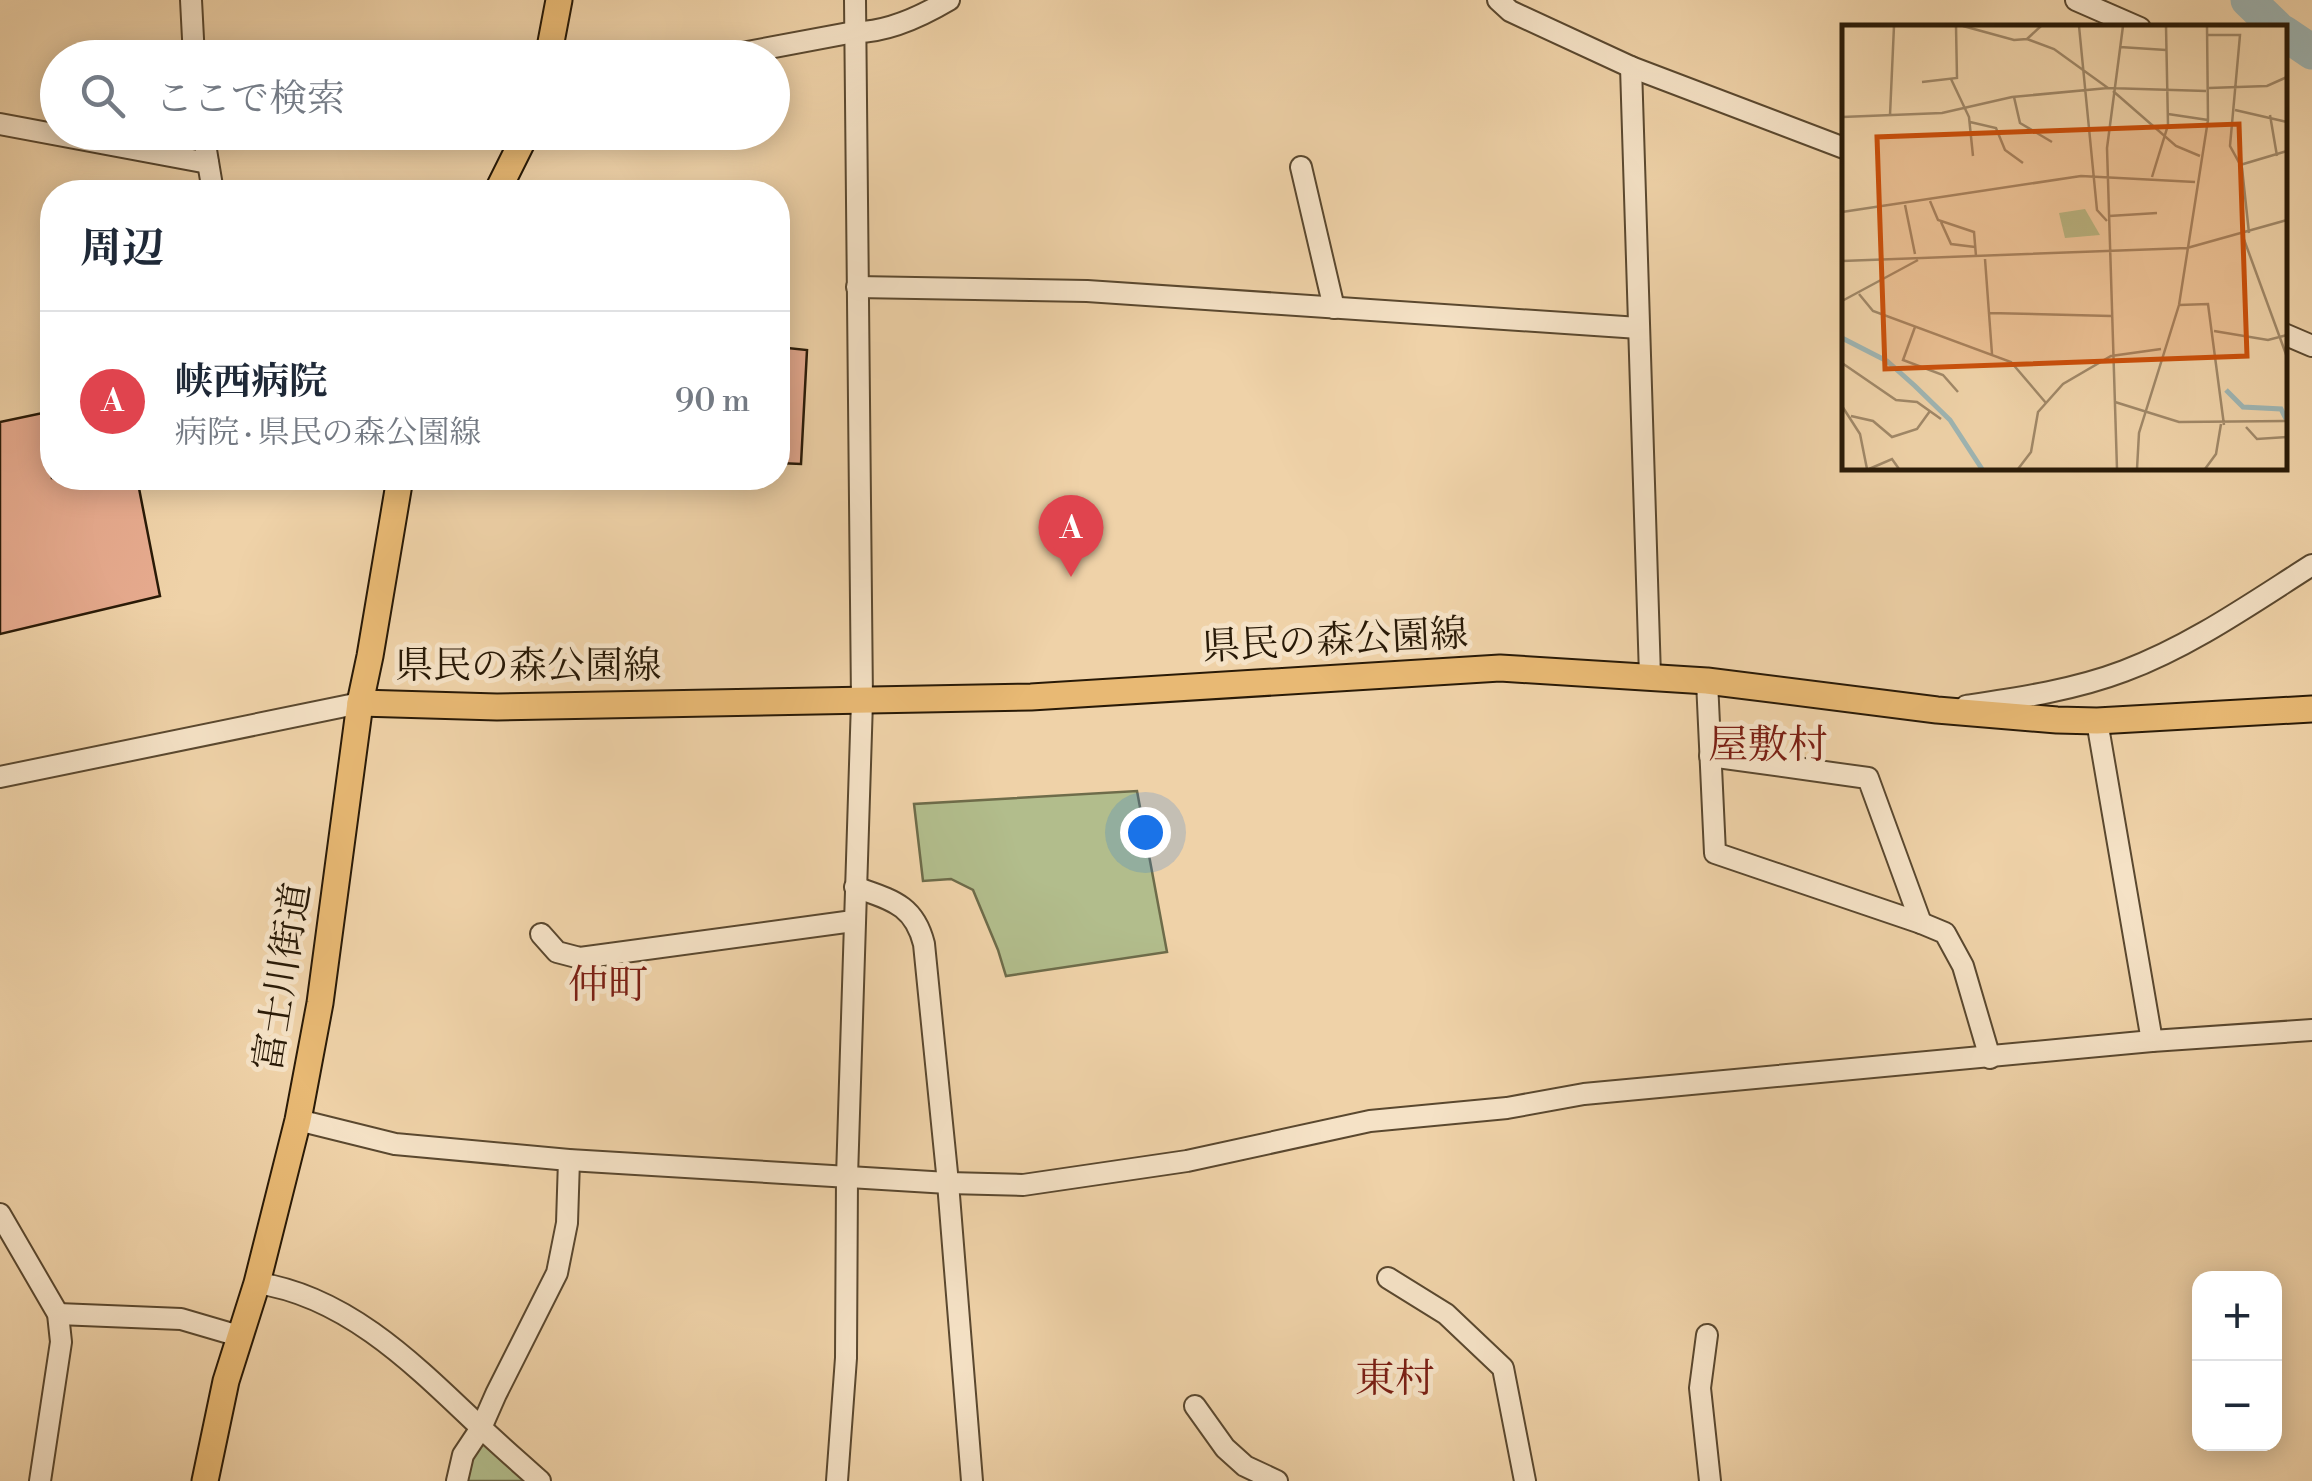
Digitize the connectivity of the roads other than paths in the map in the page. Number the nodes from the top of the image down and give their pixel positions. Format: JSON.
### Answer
{"nodes":[{"id":1,"x":191,"y":0,"type":"edge"},
{"id":2,"x":559,"y":0,"type":"edge"},
{"id":3,"x":854,"y":0,"type":"edge"},
{"id":4,"x":949,"y":0,"type":"edge"},
{"id":5,"x":1498,"y":0,"type":"edge"},
{"id":6,"x":2076,"y":0,"type":"edge"},
{"id":7,"x":2133,"y":25,"type":"edge"},
{"id":8,"x":854,"y":32,"type":"junction"},
{"id":9,"x":193,"y":40,"type":"edge"},
{"id":10,"x":551,"y":40,"type":"edge"},
{"id":11,"x":790,"y":44,"type":"edge"},
{"id":12,"x":1631,"y":67,"type":"junction"},
{"id":13,"x":0,"y":124,"type":"edge"},
{"id":14,"x":40,"y":132,"type":"edge"},
{"id":15,"x":1842,"y":147,"type":"edge"},
{"id":16,"x":135,"y":150,"type":"edge"},
{"id":17,"x":206,"y":150,"type":"edge"},
{"id":18,"x":518,"y":150,"type":"edge"},
{"id":19,"x":208,"y":164,"type":"junction"},
{"id":20,"x":1301,"y":167,"type":"dead end"},
{"id":21,"x":211,"y":180,"type":"edge"},
{"id":22,"x":503,"y":180,"type":"edge"},
{"id":23,"x":857,"y":287,"type":"junction"},
{"id":24,"x":1334,"y":308,"type":"junction"},
{"id":25,"x":1639,"y":328,"type":"junction"},
{"id":26,"x":2287,"y":335,"type":"edge"},
{"id":27,"x":2312,"y":346,"type":"edge"},
{"id":28,"x":398,"y":490,"type":"edge"},
{"id":29,"x":2312,"y":565,"type":"edge"},
{"id":30,"x":1650,"y":676,"type":"junction"},
{"id":31,"x":1707,"y":681,"type":"junction"},
{"id":32,"x":862,"y":701,"type":"junction"},
{"id":33,"x":360,"y":703,"type":"junction"},
{"id":34,"x":2312,"y":709,"type":"edge"},
{"id":35,"x":1937,"y":710,"type":"junction"},
{"id":36,"x":2098,"y":721,"type":"junction"},
{"id":37,"x":1710,"y":756,"type":"junction"},
{"id":38,"x":1,"y":771,"type":"edge"},
{"id":39,"x":855,"y":887,"type":"junction"},
{"id":40,"x":853,"y":920,"type":"junction"},
{"id":41,"x":1922,"y":922,"type":"junction"},
{"id":42,"x":541,"y":934,"type":"dead end"},
{"id":43,"x":2312,"y":1030,"type":"edge"},
{"id":44,"x":2152,"y":1041,"type":"junction"},
{"id":45,"x":1990,"y":1058,"type":"junction"},
{"id":46,"x":298,"y":1120,"type":"junction"},
{"id":47,"x":569,"y":1160,"type":"junction"},
{"id":48,"x":847,"y":1177,"type":"junction"},
{"id":49,"x":948,"y":1184,"type":"junction"},
{"id":50,"x":1,"y":1219,"type":"edge"},
{"id":51,"x":1388,"y":1278,"type":"dead end"},
{"id":52,"x":257,"y":1283,"type":"junction"},
{"id":53,"x":58,"y":1314,"type":"junction"},
{"id":54,"x":1707,"y":1335,"type":"dead end"},
{"id":55,"x":239,"y":1336,"type":"junction"},
{"id":56,"x":1196,"y":1406,"type":"dead end"},
{"id":57,"x":481,"y":1428,"type":"junction"},
{"id":58,"x":40,"y":1481,"type":"edge"},
{"id":59,"x":205,"y":1481,"type":"edge"},
{"id":60,"x":456,"y":1481,"type":"edge"},
{"id":61,"x":540,"y":1481,"type":"edge"},
{"id":62,"x":837,"y":1481,"type":"edge"},
{"id":63,"x":972,"y":1481,"type":"edge"},
{"id":64,"x":1277,"y":1481,"type":"edge"},
{"id":65,"x":1525,"y":1481,"type":"edge"},
{"id":66,"x":1710,"y":1481,"type":"edge"}],
"edges":[{"from":1,"to":9,"type":"street"},
{"from":2,"to":10,"type":"main road"},
{"from":3,"to":8,"type":"street"},
{"from":4,"to":8,"type":"street"},
{"from":5,"to":12,"type":"street"},
{"from":6,"to":7,"type":"street"},
{"from":8,"to":11,"type":"street"},
{"from":8,"to":23,"type":"street"},
{"from":12,"to":15,"type":"street"},
{"from":12,"to":25,"type":"street"},
{"from":13,"to":14,"type":"street"},
{"from":16,"to":19,"type":"street"},
{"from":17,"to":19,"type":"street"},
{"from":18,"to":22,"type":"main road"},
{"from":19,"to":21,"type":"street"},
{"from":20,"to":24,"type":"street"},
{"from":23,"to":24,"type":"street"},
{"from":23,"to":32,"type":"street"},
{"from":24,"to":25,"type":"street"},
{"from":25,"to":30,"type":"street"},
{"from":26,"to":27,"type":"street"},
{"from":28,"to":33,"type":"main road","name":"富士川街道"},
{"from":29,"to":35,"type":"street"},
{"from":30,"to":31,"type":"main road","name":"県民の森公園線"},
{"from":30,"to":32,"type":"main road","name":"県民の森公園線"},
{"from":31,"to":35,"type":"main road","name":"県民の森公園線"},
{"from":31,"to":37,"type":"street"},
{"from":32,"to":33,"type":"main road","name":"県民の森公園線"},
{"from":32,"to":39,"type":"street"},
{"from":33,"to":38,"type":"street"},
{"from":33,"to":46,"type":"main road","name":"富士川街道"},
{"from":34,"to":36,"type":"main road","name":"県民の森公園線"},
{"from":35,"to":36,"type":"main road","name":"県民の森公園線"},
{"from":36,"to":44,"type":"street"},
{"from":37,"to":41,"type":"street"},
{"from":37,"to":41,"type":"street"},
{"from":39,"to":40,"type":"street"},
{"from":39,"to":49,"type":"street"},
{"from":40,"to":42,"type":"street"},
{"from":40,"to":48,"type":"street"},
{"from":41,"to":45,"type":"street"},
{"from":43,"to":44,"type":"street"},
{"from":44,"to":45,"type":"street"},
{"from":45,"to":49,"type":"street"},
{"from":46,"to":47,"type":"street"},
{"from":46,"to":52,"type":"main road","name":"富士川街道"},
{"from":47,"to":48,"type":"street"},
{"from":47,"to":57,"type":"street"},
{"from":48,"to":49,"type":"street"},
{"from":48,"to":62,"type":"street"},
{"from":49,"to":63,"type":"street"},
{"from":50,"to":53,"type":"street"},
{"from":51,"to":65,"type":"street"},
{"from":52,"to":55,"type":"main road","name":"富士川街道"},
{"from":52,"to":57,"type":"street"},
{"from":53,"to":55,"type":"street"},
{"from":53,"to":58,"type":"street"},
{"from":54,"to":66,"type":"street"},
{"from":55,"to":59,"type":"main road","name":"富士川街道"},
{"from":56,"to":64,"type":"street"},
{"from":57,"to":60,"type":"street"},
{"from":57,"to":61,"type":"street"}]}
